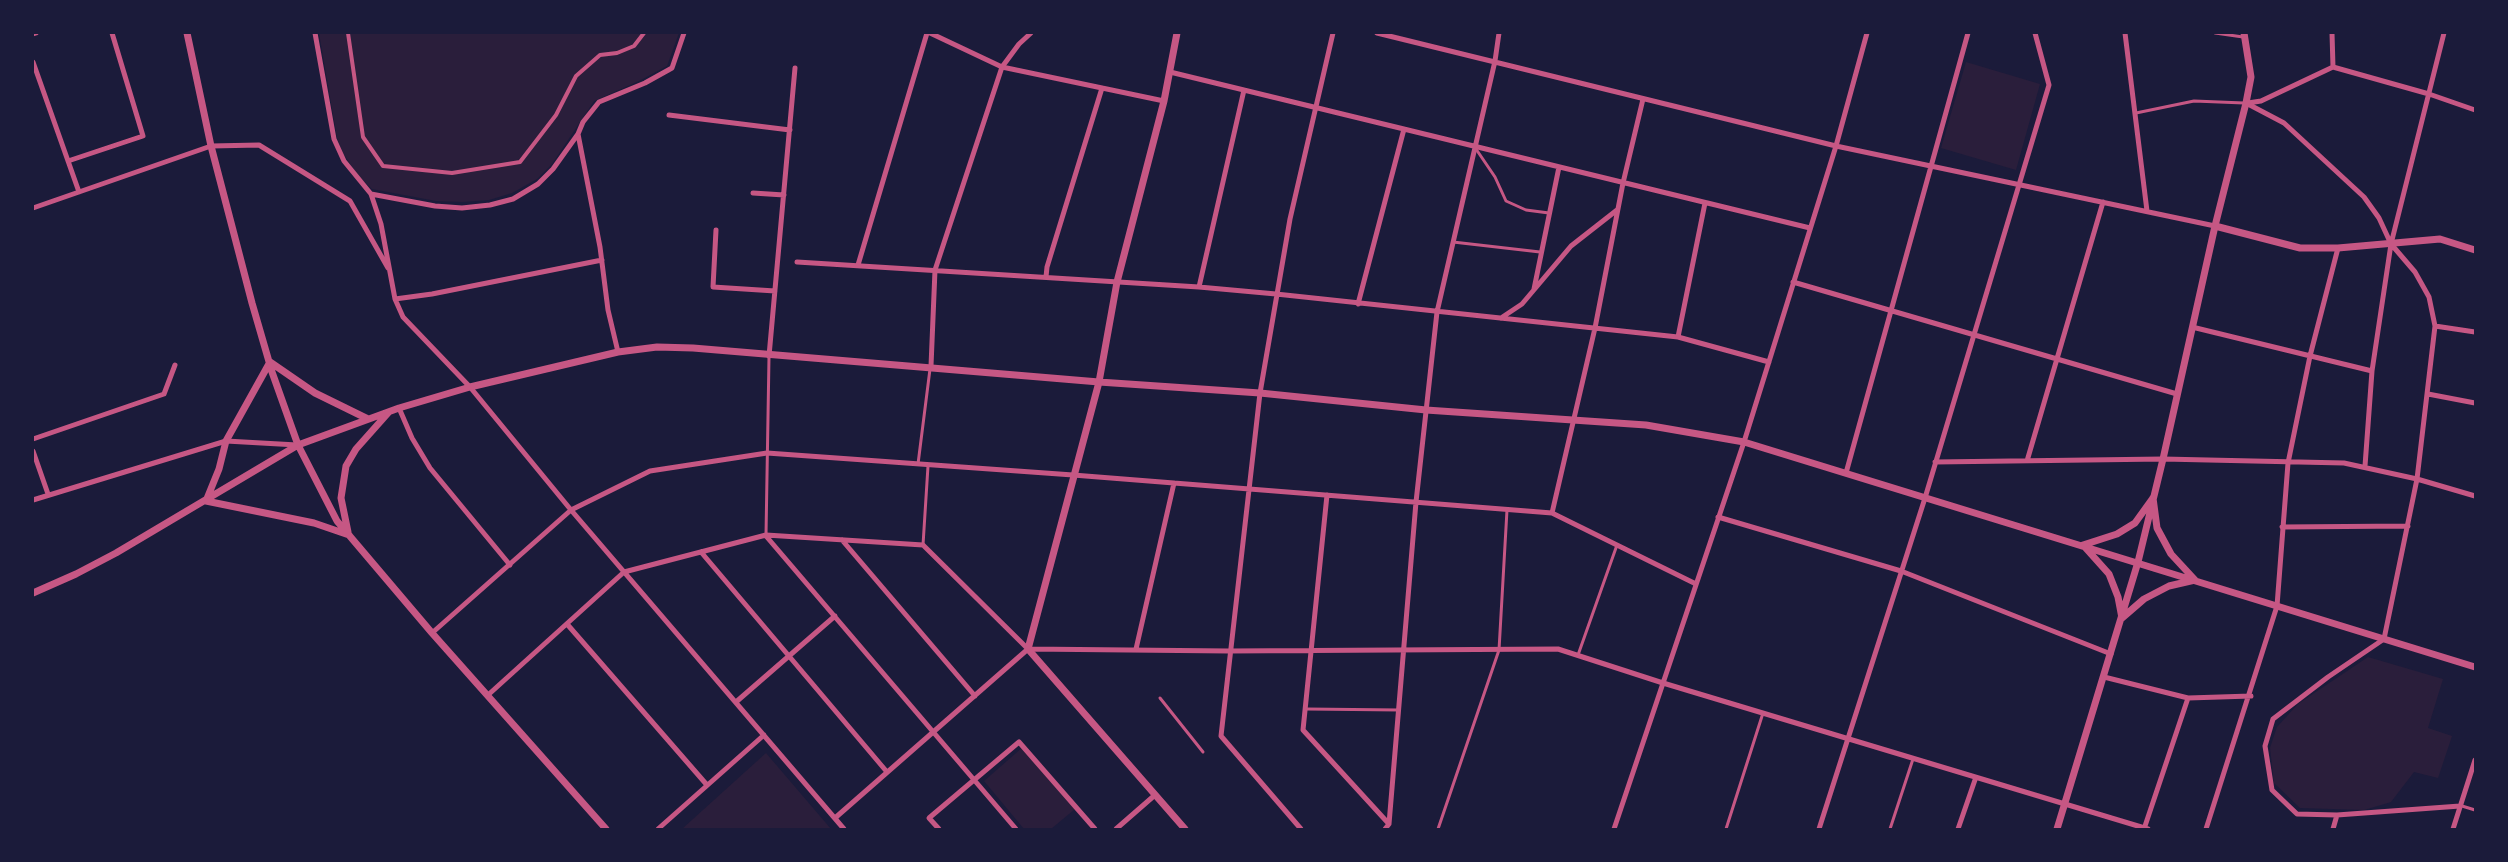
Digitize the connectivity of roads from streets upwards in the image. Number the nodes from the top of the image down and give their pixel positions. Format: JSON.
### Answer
{"nodes":[{"id":1,"x":112,"y":33,"type":"edge"},
{"id":2,"x":187,"y":33,"type":"edge"},
{"id":3,"x":315,"y":33,"type":"edge"},
{"id":4,"x":348,"y":33,"type":"edge"},
{"id":5,"x":644,"y":33,"type":"edge"},
{"id":6,"x":684,"y":33,"type":"edge"},
{"id":7,"x":928,"y":33,"type":"edge"},
{"id":8,"x":1031,"y":33,"type":"edge"},
{"id":9,"x":1178,"y":33,"type":"edge"},
{"id":10,"x":1333,"y":33,"type":"edge"},
{"id":11,"x":1377,"y":33,"type":"edge"},
{"id":12,"x":1498,"y":33,"type":"edge"},
{"id":13,"x":1867,"y":33,"type":"edge"},
{"id":14,"x":1968,"y":33,"type":"edge"},
{"id":15,"x":2035,"y":33,"type":"edge"},
{"id":16,"x":2125,"y":33,"type":"edge"},
{"id":17,"x":2332,"y":33,"type":"edge"},
{"id":18,"x":2444,"y":33,"type":"edge"},
{"id":19,"x":2245,"y":35,"type":"edge"},
{"id":20,"x":1495,"y":61,"type":"junction"},
{"id":21,"x":34,"y":65,"type":"edge"},
{"id":22,"x":1002,"y":67,"type":"junction"},
{"id":23,"x":2333,"y":67,"type":"junction"},
{"id":24,"x":795,"y":68,"type":"dead end"},
{"id":25,"x":1170,"y":72,"type":"junction"},
{"id":26,"x":1102,"y":88,"type":"junction"},
{"id":27,"x":1245,"y":90,"type":"junction"},
{"id":28,"x":2429,"y":94,"type":"junction"},
{"id":29,"x":1643,"y":99,"type":"junction"},
{"id":30,"x":1164,"y":101,"type":"junction"},
{"id":31,"x":2246,"y":104,"type":"junction"},
{"id":32,"x":1317,"y":108,"type":"junction"},
{"id":33,"x":2475,"y":110,"type":"edge"},
{"id":34,"x":669,"y":115,"type":"dead end"},
{"id":35,"x":1404,"y":129,"type":"junction"},
{"id":36,"x":790,"y":130,"type":"junction"},
{"id":37,"x":578,"y":134,"type":"junction"},
{"id":38,"x":211,"y":146,"type":"junction"},
{"id":39,"x":1474,"y":146,"type":"junction"},
{"id":40,"x":1836,"y":146,"type":"junction"},
{"id":41,"x":68,"y":161,"type":"junction"},
{"id":42,"x":1930,"y":166,"type":"junction"},
{"id":43,"x":1559,"y":167,"type":"junction"},
{"id":44,"x":1623,"y":183,"type":"junction"},
{"id":45,"x":2020,"y":185,"type":"junction"},
{"id":46,"x":79,"y":192,"type":"junction"},
{"id":47,"x":753,"y":193,"type":"dead end"},
{"id":48,"x":371,"y":194,"type":"junction"},
{"id":49,"x":784,"y":195,"type":"junction"},
{"id":50,"x":2103,"y":202,"type":"junction"},
{"id":51,"x":1705,"y":203,"type":"junction"},
{"id":52,"x":33,"y":208,"type":"edge"},
{"id":53,"x":1618,"y":209,"type":"junction"},
{"id":54,"x":2147,"y":211,"type":"junction"},
{"id":55,"x":2215,"y":226,"type":"junction"},
{"id":56,"x":1810,"y":228,"type":"junction"},
{"id":57,"x":716,"y":230,"type":"dead end"},
{"id":58,"x":2391,"y":244,"type":"junction"},
{"id":59,"x":2338,"y":248,"type":"junction"},
{"id":60,"x":2475,"y":250,"type":"edge"},
{"id":61,"x":602,"y":260,"type":"junction"},
{"id":62,"x":797,"y":262,"type":"dead end"},
{"id":63,"x":858,"y":266,"type":"junction"},
{"id":64,"x":935,"y":270,"type":"junction"},
{"id":65,"x":390,"y":272,"type":"junction"},
{"id":66,"x":1046,"y":277,"type":"junction"},
{"id":67,"x":1117,"y":282,"type":"junction"},
{"id":68,"x":1793,"y":282,"type":"junction"},
{"id":69,"x":1199,"y":287,"type":"junction"},
{"id":70,"x":1534,"y":290,"type":"junction"},
{"id":71,"x":775,"y":291,"type":"junction"},
{"id":72,"x":1276,"y":294,"type":"junction"},
{"id":73,"x":395,"y":299,"type":"junction"},
{"id":74,"x":1358,"y":304,"type":"junction"},
{"id":75,"x":1890,"y":310,"type":"junction"},
{"id":76,"x":1437,"y":312,"type":"junction"},
{"id":77,"x":1501,"y":318,"type":"junction"},
{"id":78,"x":2434,"y":326,"type":"junction"},
{"id":79,"x":2192,"y":327,"type":"junction"},
{"id":80,"x":1595,"y":328,"type":"junction"},
{"id":81,"x":2475,"y":332,"type":"edge"},
{"id":82,"x":1975,"y":335,"type":"junction"},
{"id":83,"x":1678,"y":337,"type":"junction"},
{"id":84,"x":618,"y":352,"type":"junction"},
{"id":85,"x":769,"y":356,"type":"junction"},
{"id":86,"x":2310,"y":356,"type":"junction"},
{"id":87,"x":2057,"y":359,"type":"junction"},
{"id":88,"x":270,"y":362,"type":"junction"},
{"id":89,"x":1769,"y":362,"type":"junction"},
{"id":90,"x":175,"y":365,"type":"dead end"},
{"id":91,"x":931,"y":366,"type":"junction"},
{"id":92,"x":2372,"y":371,"type":"junction"},
{"id":93,"x":1099,"y":382,"type":"junction"},
{"id":94,"x":470,"y":387,"type":"junction"},
{"id":95,"x":1260,"y":393,"type":"junction"},
{"id":96,"x":2177,"y":394,"type":"junction"},
{"id":97,"x":2428,"y":394,"type":"junction"},
{"id":98,"x":2475,"y":403,"type":"edge"},
{"id":99,"x":399,"y":408,"type":"junction"},
{"id":100,"x":1426,"y":410,"type":"junction"},
{"id":101,"x":390,"y":411,"type":"junction"},
{"id":102,"x":368,"y":419,"type":"junction"},
{"id":103,"x":1574,"y":419,"type":"junction"},
{"id":104,"x":33,"y":439,"type":"edge"},
{"id":105,"x":226,"y":441,"type":"junction"},
{"id":106,"x":1744,"y":442,"type":"junction"},
{"id":107,"x":298,"y":445,"type":"junction"},
{"id":108,"x":33,"y":451,"type":"edge"},
{"id":109,"x":2163,"y":459,"type":"junction"},
{"id":110,"x":2027,"y":461,"type":"junction"},
{"id":111,"x":1935,"y":462,"type":"junction"},
{"id":112,"x":2288,"y":463,"type":"junction"},
{"id":113,"x":2364,"y":466,"type":"junction"},
{"id":114,"x":1846,"y":473,"type":"junction"},
{"id":115,"x":1073,"y":475,"type":"junction"},
{"id":116,"x":2417,"y":478,"type":"junction"},
{"id":117,"x":1174,"y":483,"type":"junction"},
{"id":118,"x":1249,"y":489,"type":"junction"},
{"id":119,"x":48,"y":494,"type":"junction"},
{"id":120,"x":1327,"y":495,"type":"junction"},
{"id":121,"x":2475,"y":496,"type":"edge"},
{"id":122,"x":1925,"y":498,"type":"junction"},
{"id":123,"x":2153,"y":498,"type":"junction"},
{"id":124,"x":33,"y":500,"type":"edge"},
{"id":125,"x":206,"y":501,"type":"junction"},
{"id":126,"x":1416,"y":502,"type":"junction"},
{"id":127,"x":571,"y":510,"type":"junction"},
{"id":128,"x":1552,"y":513,"type":"junction"},
{"id":129,"x":1718,"y":517,"type":"junction"},
{"id":130,"x":2408,"y":526,"type":"junction"},
{"id":131,"x":2282,"y":527,"type":"junction"},
{"id":132,"x":349,"y":535,"type":"junction"},
{"id":133,"x":766,"y":535,"type":"junction"},
{"id":134,"x":842,"y":540,"type":"junction"},
{"id":135,"x":2083,"y":545,"type":"junction"},
{"id":136,"x":701,"y":552,"type":"junction"},
{"id":137,"x":2138,"y":562,"type":"junction"},
{"id":138,"x":510,"y":564,"type":"junction"},
{"id":139,"x":624,"y":572,"type":"junction"},
{"id":140,"x":1901,"y":572,"type":"junction"},
{"id":141,"x":2195,"y":580,"type":"junction"},
{"id":142,"x":1696,"y":584,"type":"junction"},
{"id":143,"x":33,"y":593,"type":"edge"},
{"id":144,"x":2277,"y":606,"type":"junction"},
{"id":145,"x":835,"y":616,"type":"junction"},
{"id":146,"x":2122,"y":618,"type":"junction"},
{"id":147,"x":567,"y":624,"type":"junction"},
{"id":148,"x":432,"y":633,"type":"junction"},
{"id":149,"x":2384,"y":639,"type":"junction"},
{"id":150,"x":1028,"y":649,"type":"junction"},
{"id":151,"x":1136,"y":649,"type":"junction"},
{"id":152,"x":1311,"y":650,"type":"junction"},
{"id":153,"x":1404,"y":650,"type":"junction"},
{"id":154,"x":1229,"y":651,"type":"junction"},
{"id":155,"x":2111,"y":654,"type":"junction"},
{"id":156,"x":789,"y":656,"type":"junction"},
{"id":157,"x":2475,"y":667,"type":"edge"},
{"id":158,"x":2104,"y":677,"type":"junction"},
{"id":159,"x":1663,"y":683,"type":"junction"},
{"id":160,"x":488,"y":695,"type":"junction"},
{"id":161,"x":975,"y":696,"type":"junction"},
{"id":162,"x":2251,"y":696,"type":"junction"},
{"id":163,"x":2188,"y":698,"type":"junction"},
{"id":164,"x":736,"y":702,"type":"junction"},
{"id":165,"x":934,"y":731,"type":"junction"},
{"id":166,"x":764,"y":735,"type":"junction"},
{"id":167,"x":1848,"y":739,"type":"junction"},
{"id":168,"x":2475,"y":760,"type":"edge"},
{"id":169,"x":887,"y":772,"type":"junction"},
{"id":170,"x":1976,"y":777,"type":"junction"},
{"id":171,"x":974,"y":779,"type":"junction"},
{"id":172,"x":707,"y":785,"type":"junction"},
{"id":173,"x":1155,"y":795,"type":"junction"},
{"id":174,"x":2066,"y":804,"type":"junction"},
{"id":175,"x":2460,"y":806,"type":"junction"},
{"id":176,"x":2337,"y":815,"type":"junction"},
{"id":177,"x":835,"y":818,"type":"junction"},
{"id":178,"x":1387,"y":827,"type":"edge"},
{"id":179,"x":606,"y":829,"type":"edge"},
{"id":180,"x":658,"y":829,"type":"edge"},
{"id":181,"x":844,"y":829,"type":"edge"},
{"id":182,"x":939,"y":829,"type":"edge"},
{"id":183,"x":1016,"y":829,"type":"edge"},
{"id":184,"x":1095,"y":829,"type":"edge"},
{"id":185,"x":1116,"y":829,"type":"edge"},
{"id":186,"x":1185,"y":829,"type":"edge"},
{"id":187,"x":1301,"y":829,"type":"edge"},
{"id":188,"x":1614,"y":829,"type":"edge"},
{"id":189,"x":1819,"y":829,"type":"edge"},
{"id":190,"x":1958,"y":829,"type":"edge"},
{"id":191,"x":2057,"y":829,"type":"edge"},
{"id":192,"x":2145,"y":829,"type":"edge"},
{"id":193,"x":2206,"y":829,"type":"edge"},
{"id":194,"x":2333,"y":829,"type":"edge"},
{"id":195,"x":2453,"y":829,"type":"edge"}],
"edges":[{"from":1,"to":41,"type":"street"},
{"from":2,"to":38,"type":"street"},
{"from":3,"to":48,"type":"street"},
{"from":4,"to":5,"type":"street"},
{"from":6,"to":37,"type":"street"},
{"from":7,"to":22,"type":"street"},
{"from":7,"to":63,"type":"street"},
{"from":8,"to":22,"type":"street"},
{"from":9,"to":25,"type":"street"},
{"from":10,"to":32,"type":"street"},
{"from":11,"to":20,"type":"street"},
{"from":12,"to":20,"type":"street"},
{"from":13,"to":40,"type":"street"},
{"from":14,"to":42,"type":"street"},
{"from":15,"to":45,"type":"street"},
{"from":16,"to":54,"type":"street"},
{"from":17,"to":23,"type":"street"},
{"from":18,"to":28,"type":"street"},
{"from":19,"to":31,"type":"street"},
{"from":20,"to":29,"type":"street"},
{"from":20,"to":39,"type":"street"},
{"from":21,"to":41,"type":"street"},
{"from":22,"to":26,"type":"street"},
{"from":22,"to":64,"type":"street"},
{"from":23,"to":28,"type":"street"},
{"from":23,"to":31,"type":"street"},
{"from":24,"to":36,"type":"street"},
{"from":25,"to":27,"type":"street"},
{"from":25,"to":30,"type":"street"},
{"from":26,"to":30,"type":"street"},
{"from":26,"to":66,"type":"street"},
{"from":27,"to":32,"type":"street"},
{"from":27,"to":69,"type":"street"},
{"from":28,"to":33,"type":"street"},
{"from":28,"to":58,"type":"street"},
{"from":29,"to":40,"type":"street"},
{"from":29,"to":44,"type":"street"},
{"from":30,"to":67,"type":"street"},
{"from":31,"to":55,"type":"street"},
{"from":31,"to":58,"type":"street"},
{"from":32,"to":35,"type":"street"},
{"from":32,"to":72,"type":"street"},
{"from":34,"to":36,"type":"street"},
{"from":35,"to":39,"type":"street"},
{"from":35,"to":74,"type":"street"},
{"from":36,"to":49,"type":"street"},
{"from":37,"to":48,"type":"street"},
{"from":37,"to":61,"type":"street"},
{"from":38,"to":46,"type":"street"},
{"from":38,"to":65,"type":"street"},
{"from":38,"to":88,"type":"street"},
{"from":39,"to":43,"type":"street"},
{"from":39,"to":76,"type":"street"},
{"from":40,"to":42,"type":"street"},
{"from":40,"to":56,"type":"street"},
{"from":41,"to":46,"type":"street"},
{"from":42,"to":45,"type":"street"},
{"from":42,"to":75,"type":"street"},
{"from":43,"to":44,"type":"street"},
{"from":43,"to":70,"type":"street"},
{"from":44,"to":51,"type":"street"},
{"from":44,"to":53,"type":"street"},
{"from":45,"to":50,"type":"street"},
{"from":45,"to":82,"type":"street"},
{"from":46,"to":52,"type":"street"},
{"from":47,"to":49,"type":"street"},
{"from":48,"to":65,"type":"street"},
{"from":49,"to":71,"type":"street"},
{"from":50,"to":54,"type":"street"},
{"from":50,"to":87,"type":"street"},
{"from":51,"to":56,"type":"street"},
{"from":51,"to":83,"type":"street"},
{"from":53,"to":70,"type":"street"},
{"from":53,"to":80,"type":"street"},
{"from":54,"to":55,"type":"street"},
{"from":55,"to":59,"type":"street"},
{"from":55,"to":79,"type":"street"},
{"from":56,"to":68,"type":"street"},
{"from":57,"to":71,"type":"street"},
{"from":58,"to":59,"type":"street"},
{"from":58,"to":60,"type":"street"},
{"from":58,"to":78,"type":"street"},
{"from":58,"to":92,"type":"street"},
{"from":59,"to":86,"type":"street"},
{"from":61,"to":73,"type":"street"},
{"from":61,"to":84,"type":"street"},
{"from":62,"to":63,"type":"street"},
{"from":63,"to":64,"type":"street"},
{"from":64,"to":66,"type":"street"},
{"from":64,"to":91,"type":"street"},
{"from":65,"to":73,"type":"street"},
{"from":66,"to":67,"type":"street"},
{"from":67,"to":69,"type":"street"},
{"from":67,"to":93,"type":"street"},
{"from":68,"to":75,"type":"street"},
{"from":68,"to":89,"type":"street"},
{"from":69,"to":72,"type":"street"},
{"from":70,"to":77,"type":"street"},
{"from":71,"to":85,"type":"street"},
{"from":72,"to":74,"type":"street"},
{"from":72,"to":95,"type":"street"},
{"from":73,"to":94,"type":"street"},
{"from":74,"to":76,"type":"street"},
{"from":75,"to":82,"type":"street"},
{"from":75,"to":114,"type":"street"},
{"from":76,"to":77,"type":"street"},
{"from":76,"to":100,"type":"street"},
{"from":77,"to":80,"type":"street"},
{"from":78,"to":81,"type":"street"},
{"from":78,"to":97,"type":"street"},
{"from":79,"to":86,"type":"street"},
{"from":79,"to":96,"type":"street"},
{"from":80,"to":83,"type":"street"},
{"from":80,"to":103,"type":"street"},
{"from":82,"to":87,"type":"street"},
{"from":82,"to":111,"type":"street"},
{"from":83,"to":89,"type":"street"},
{"from":84,"to":85,"type":"street"},
{"from":84,"to":94,"type":"street"},
{"from":85,"to":91,"type":"street"},
{"from":86,"to":92,"type":"street"},
{"from":86,"to":112,"type":"street"},
{"from":87,"to":96,"type":"street"},
{"from":87,"to":110,"type":"street"},
{"from":88,"to":102,"type":"street"},
{"from":88,"to":105,"type":"street"},
{"from":88,"to":107,"type":"street"},
{"from":89,"to":106,"type":"street"},
{"from":90,"to":104,"type":"street"},
{"from":91,"to":93,"type":"street"},
{"from":92,"to":113,"type":"street"},
{"from":93,"to":95,"type":"street"},
{"from":93,"to":115,"type":"street"},
{"from":94,"to":99,"type":"street"},
{"from":94,"to":127,"type":"street"},
{"from":95,"to":100,"type":"street"},
{"from":95,"to":118,"type":"street"},
{"from":96,"to":109,"type":"street"},
{"from":97,"to":98,"type":"street"},
{"from":97,"to":116,"type":"street"},
{"from":99,"to":101,"type":"street"},
{"from":99,"to":138,"type":"street"},
{"from":100,"to":103,"type":"street"},
{"from":100,"to":126,"type":"street"},
{"from":101,"to":102,"type":"street"},
{"from":101,"to":132,"type":"street"},
{"from":102,"to":107,"type":"street"},
{"from":103,"to":106,"type":"street"},
{"from":103,"to":128,"type":"street"},
{"from":105,"to":107,"type":"street"},
{"from":105,"to":119,"type":"street"},
{"from":105,"to":125,"type":"street"},
{"from":106,"to":114,"type":"street"},
{"from":106,"to":129,"type":"street"},
{"from":107,"to":125,"type":"street"},
{"from":107,"to":132,"type":"street"},
{"from":108,"to":119,"type":"street"},
{"from":109,"to":110,"type":"street"},
{"from":109,"to":112,"type":"street"},
{"from":109,"to":123,"type":"street"},
{"from":110,"to":111,"type":"street"},
{"from":111,"to":122,"type":"street"},
{"from":112,"to":113,"type":"street"},
{"from":112,"to":131,"type":"street"},
{"from":113,"to":116,"type":"street"},
{"from":114,"to":122,"type":"street"},
{"from":115,"to":117,"type":"street"},
{"from":115,"to":127,"type":"street"},
{"from":115,"to":150,"type":"street"},
{"from":116,"to":121,"type":"street"},
{"from":116,"to":130,"type":"street"},
{"from":117,"to":118,"type":"street"},
{"from":117,"to":151,"type":"street"},
{"from":118,"to":120,"type":"street"},
{"from":118,"to":154,"type":"street"},
{"from":119,"to":124,"type":"street"},
{"from":120,"to":126,"type":"street"},
{"from":120,"to":152,"type":"street"},
{"from":122,"to":135,"type":"street"},
{"from":122,"to":140,"type":"street"},
{"from":123,"to":135,"type":"street"},
{"from":123,"to":137,"type":"street"},
{"from":123,"to":141,"type":"street"},
{"from":125,"to":132,"type":"street"},
{"from":125,"to":143,"type":"street"},
{"from":126,"to":128,"type":"street"},
{"from":126,"to":153,"type":"street"},
{"from":127,"to":138,"type":"street"},
{"from":127,"to":139,"type":"street"},
{"from":128,"to":142,"type":"street"},
{"from":129,"to":140,"type":"street"},
{"from":129,"to":142,"type":"street"},
{"from":130,"to":131,"type":"street"},
{"from":130,"to":149,"type":"street"},
{"from":131,"to":144,"type":"street"},
{"from":132,"to":148,"type":"street"},
{"from":133,"to":134,"type":"street"},
{"from":133,"to":136,"type":"street"},
{"from":133,"to":145,"type":"street"},
{"from":134,"to":150,"type":"street"},
{"from":134,"to":161,"type":"street"},
{"from":135,"to":137,"type":"street"},
{"from":135,"to":146,"type":"street"},
{"from":136,"to":139,"type":"street"},
{"from":136,"to":156,"type":"street"},
{"from":137,"to":141,"type":"street"},
{"from":137,"to":146,"type":"street"},
{"from":138,"to":148,"type":"street"},
{"from":139,"to":147,"type":"street"},
{"from":139,"to":164,"type":"street"},
{"from":140,"to":155,"type":"street"},
{"from":140,"to":167,"type":"street"},
{"from":141,"to":144,"type":"street"},
{"from":141,"to":146,"type":"street"},
{"from":142,"to":159,"type":"street"},
{"from":144,"to":149,"type":"street"},
{"from":144,"to":162,"type":"street"},
{"from":145,"to":156,"type":"street"},
{"from":145,"to":165,"type":"street"},
{"from":146,"to":155,"type":"street"},
{"from":147,"to":160,"type":"street"},
{"from":147,"to":172,"type":"street"},
{"from":148,"to":160,"type":"street"},
{"from":149,"to":157,"type":"street"},
{"from":149,"to":176,"type":"street"},
{"from":150,"to":151,"type":"street"},
{"from":150,"to":161,"type":"street"},
{"from":150,"to":173,"type":"street"},
{"from":151,"to":154,"type":"street"},
{"from":152,"to":153,"type":"street"},
{"from":152,"to":154,"type":"street"},
{"from":152,"to":178,"type":"street"},
{"from":153,"to":159,"type":"street"},
{"from":153,"to":178,"type":"street"},
{"from":154,"to":187,"type":"street"},
{"from":155,"to":158,"type":"street"},
{"from":156,"to":164,"type":"street"},
{"from":156,"to":169,"type":"street"},
{"from":158,"to":163,"type":"street"},
{"from":158,"to":174,"type":"street"},
{"from":159,"to":167,"type":"street"},
{"from":159,"to":188,"type":"street"},
{"from":160,"to":179,"type":"street"},
{"from":161,"to":165,"type":"street"},
{"from":162,"to":163,"type":"street"},
{"from":162,"to":193,"type":"street"},
{"from":163,"to":192,"type":"street"},
{"from":164,"to":166,"type":"street"},
{"from":165,"to":169,"type":"street"},
{"from":165,"to":171,"type":"street"},
{"from":166,"to":172,"type":"street"},
{"from":166,"to":177,"type":"street"},
{"from":167,"to":170,"type":"street"},
{"from":167,"to":189,"type":"street"},
{"from":168,"to":175,"type":"street"},
{"from":169,"to":177,"type":"street"},
{"from":170,"to":174,"type":"street"},
{"from":170,"to":190,"type":"street"},
{"from":171,"to":182,"type":"street"},
{"from":171,"to":183,"type":"street"},
{"from":171,"to":184,"type":"street"},
{"from":172,"to":180,"type":"street"},
{"from":173,"to":185,"type":"street"},
{"from":173,"to":186,"type":"street"},
{"from":174,"to":191,"type":"street"},
{"from":174,"to":192,"type":"street"},
{"from":175,"to":176,"type":"street"},
{"from":175,"to":195,"type":"street"},
{"from":176,"to":194,"type":"street"},
{"from":177,"to":181,"type":"street"}]}
